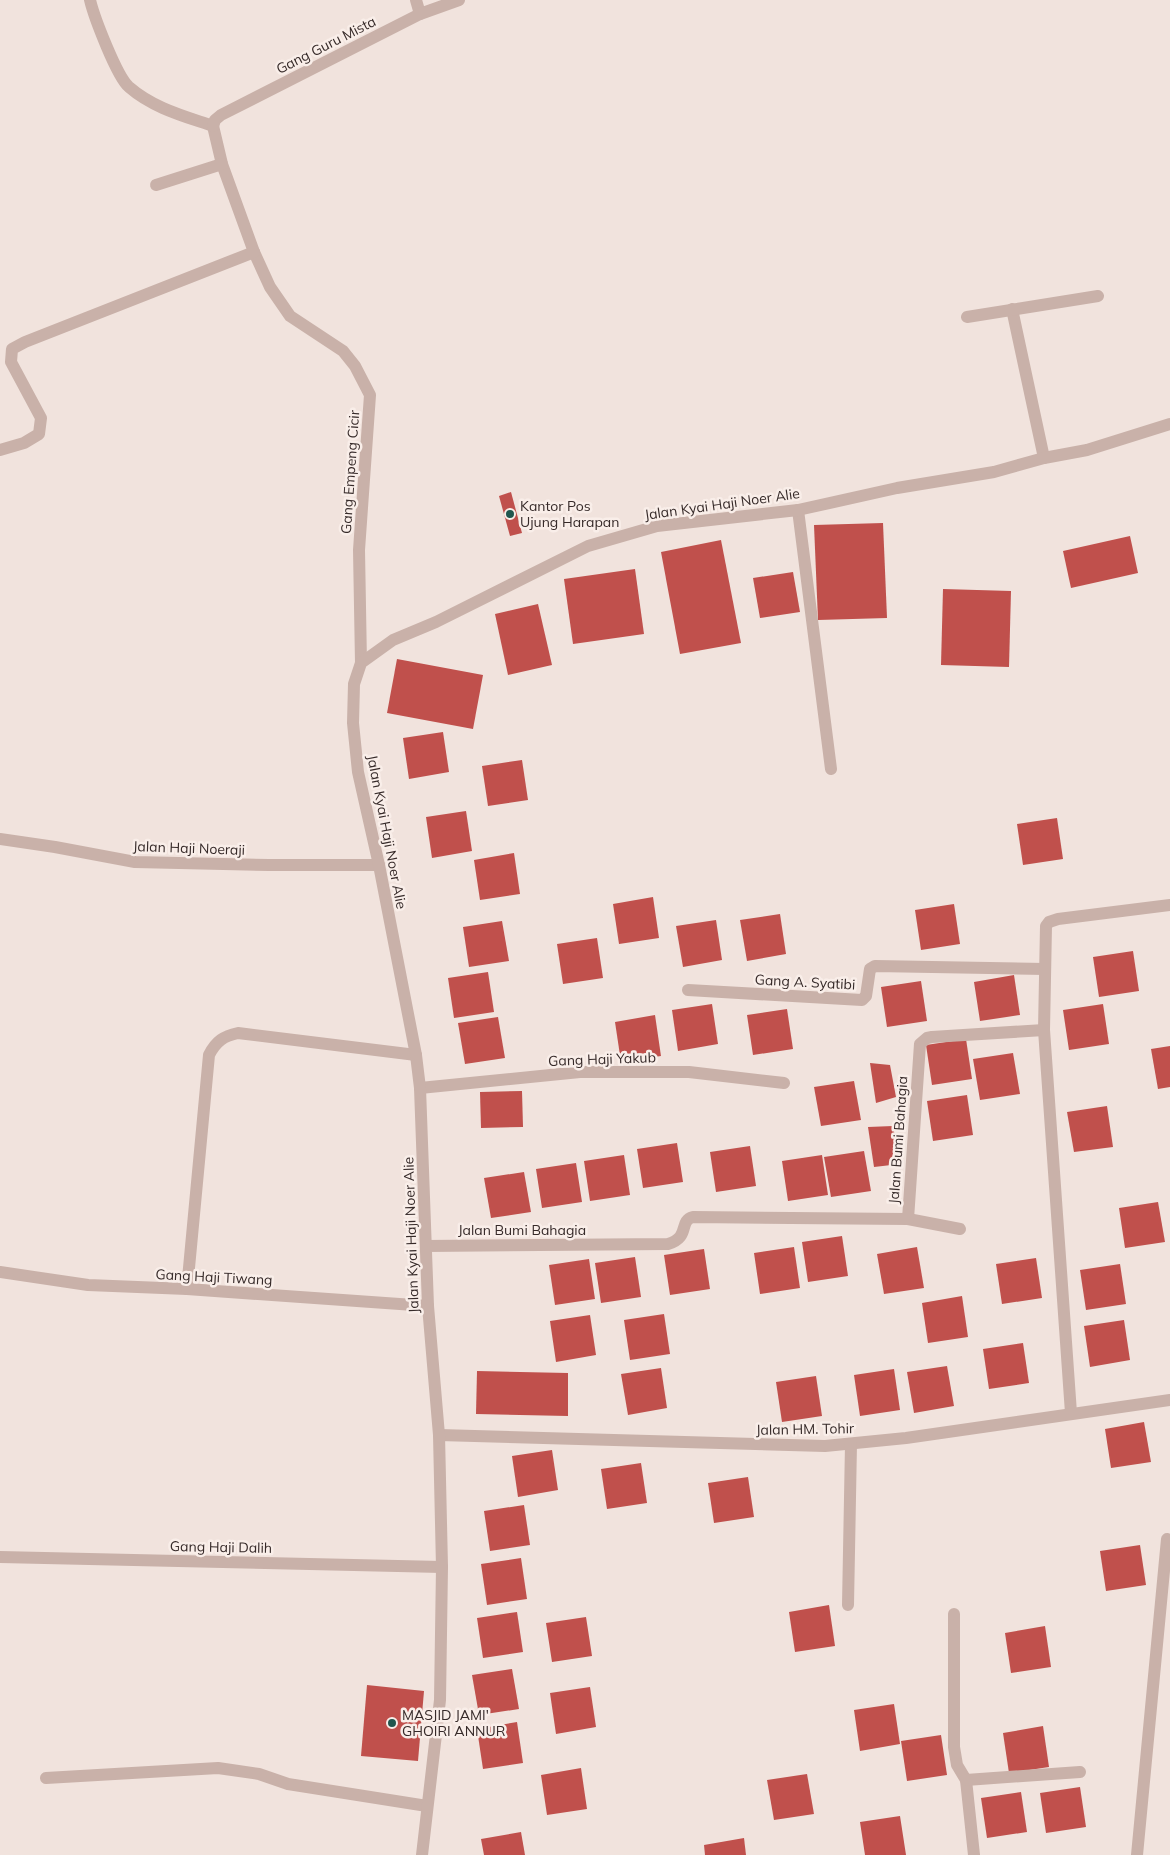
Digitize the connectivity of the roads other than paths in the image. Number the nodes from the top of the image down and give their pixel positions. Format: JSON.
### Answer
{"nodes":[{"id":1,"x":90,"y":0,"type":"edge"},
{"id":2,"x":416,"y":0,"type":"edge"},
{"id":3,"x":459,"y":0,"type":"edge"},
{"id":4,"x":420,"y":14,"type":"junction"},
{"id":5,"x":213,"y":126,"type":"junction"},
{"id":6,"x":222,"y":164,"type":"junction"},
{"id":7,"x":156,"y":185,"type":"dead end"},
{"id":8,"x":254,"y":252,"type":"junction"},
{"id":9,"x":1098,"y":296,"type":"dead end"},
{"id":10,"x":1012,"y":309,"type":"junction"},
{"id":11,"x":967,"y":317,"type":"dead end"},
{"id":12,"x":1170,"y":424,"type":"edge"},
{"id":13,"x":0,"y":450,"type":"edge"},
{"id":14,"x":1044,"y":458,"type":"junction"},
{"id":15,"x":798,"y":510,"type":"junction"},
{"id":16,"x":361,"y":663,"type":"junction"},
{"id":17,"x":831,"y":769,"type":"dead end"},
{"id":18,"x":0,"y":839,"type":"edge"},
{"id":19,"x":379,"y":865,"type":"junction"},
{"id":20,"x":1170,"y":905,"type":"edge"},
{"id":21,"x":1044,"y":969,"type":"junction"},
{"id":22,"x":688,"y":990,"type":"dead end"},
{"id":23,"x":1044,"y":1030,"type":"junction"},
{"id":24,"x":416,"y":1055,"type":"junction"},
{"id":25,"x":784,"y":1083,"type":"dead end"},
{"id":26,"x":420,"y":1088,"type":"junction"},
{"id":27,"x":908,"y":1219,"type":"junction"},
{"id":28,"x":960,"y":1229,"type":"dead end"},
{"id":29,"x":426,"y":1246,"type":"junction"},
{"id":30,"x":0,"y":1272,"type":"edge"},
{"id":31,"x":187,"y":1289,"type":"junction"},
{"id":32,"x":428,"y":1306,"type":"junction"},
{"id":33,"x":1170,"y":1400,"type":"edge"},
{"id":34,"x":1070,"y":1413,"type":"junction"},
{"id":35,"x":438,"y":1435,"type":"junction"},
{"id":36,"x":851,"y":1444,"type":"junction"},
{"id":37,"x":1167,"y":1539,"type":"dead end"},
{"id":38,"x":0,"y":1557,"type":"edge"},
{"id":39,"x":442,"y":1567,"type":"junction"},
{"id":40,"x":848,"y":1605,"type":"dead end"},
{"id":41,"x":954,"y":1614,"type":"dead end"},
{"id":42,"x":1080,"y":1772,"type":"dead end"},
{"id":43,"x":46,"y":1778,"type":"dead end"},
{"id":44,"x":966,"y":1780,"type":"junction"},
{"id":45,"x":427,"y":1806,"type":"junction"},
{"id":46,"x":422,"y":1855,"type":"edge"},
{"id":47,"x":974,"y":1855,"type":"edge"},
{"id":48,"x":1137,"y":1855,"type":"edge"}],
"edges":[{"from":1,"to":5,"type":"street"},
{"from":2,"to":4,"type":"street"},
{"from":3,"to":4,"type":"street","name":"Gang Guru Mista"},
{"from":4,"to":5,"type":"street","name":"Gang Guru Mista"},
{"from":5,"to":6,"type":"street","name":"Gang Empeng Cicir"},
{"from":6,"to":7,"type":"street"},
{"from":6,"to":8,"type":"street","name":"Gang Empeng Cicir"},
{"from":8,"to":13,"type":"street"},
{"from":8,"to":16,"type":"street","name":"Gang Empeng Cicir"},
{"from":9,"to":10,"type":"street"},
{"from":10,"to":11,"type":"street"},
{"from":10,"to":14,"type":"street"},
{"from":12,"to":14,"type":"street","name":"Jalan Kyai Haji Noer Alie"},
{"from":14,"to":15,"type":"street","name":"Jalan Kyai Haji Noer Alie"},
{"from":15,"to":16,"type":"street","name":"Jalan Kyai Haji Noer Alie"},
{"from":15,"to":17,"type":"street"},
{"from":16,"to":19,"type":"street","name":"Jalan Kyai Haji Noer Alie"},
{"from":18,"to":19,"type":"street","name":"Jalan Haji Noeraji"},
{"from":19,"to":24,"type":"street","name":"Jalan Kyai Haji Noer Alie"},
{"from":20,"to":21,"type":"street"},
{"from":21,"to":22,"type":"street","name":"Gang A. Syatibi"},
{"from":21,"to":23,"type":"street"},
{"from":23,"to":27,"type":"street","name":"Jalan Bumi Bahagia"},
{"from":23,"to":34,"type":"street"},
{"from":24,"to":26,"type":"street","name":"Jalan Kyai Haji Noer Alie"},
{"from":24,"to":31,"type":"street"},
{"from":25,"to":26,"type":"street","name":"Gang Haji Yakub"},
{"from":26,"to":29,"type":"street","name":"Jalan Kyai Haji Noer Alie"},
{"from":27,"to":28,"type":"street"},
{"from":27,"to":29,"type":"street","name":"Jalan Bumi Bahagia"},
{"from":29,"to":32,"type":"street","name":"Jalan Kyai Haji Noer Alie"},
{"from":30,"to":31,"type":"street","name":"Gang Haji Tiwang"},
{"from":31,"to":32,"type":"street","name":"Gang Haji Tiwang"},
{"from":32,"to":35,"type":"street","name":"Jalan Kyai Haji Noer Alie"},
{"from":33,"to":34,"type":"street","name":"Jalan HM. Tohir"},
{"from":34,"to":36,"type":"street","name":"Jalan HM. Tohir"},
{"from":35,"to":36,"type":"street","name":"Jalan HM. Tohir"},
{"from":35,"to":39,"type":"street","name":"Jalan Kyai Haji Noer Alie"},
{"from":36,"to":40,"type":"street"},
{"from":37,"to":48,"type":"street"},
{"from":38,"to":39,"type":"street","name":"Gang Haji Dalih"},
{"from":39,"to":45,"type":"street","name":"Jalan Kyai Haji Noer Alie"},
{"from":41,"to":44,"type":"street"},
{"from":42,"to":44,"type":"street"},
{"from":43,"to":45,"type":"street"},
{"from":44,"to":47,"type":"street"},
{"from":45,"to":46,"type":"street","name":"Jalan Kyai Haji Noer Alie"}]}
